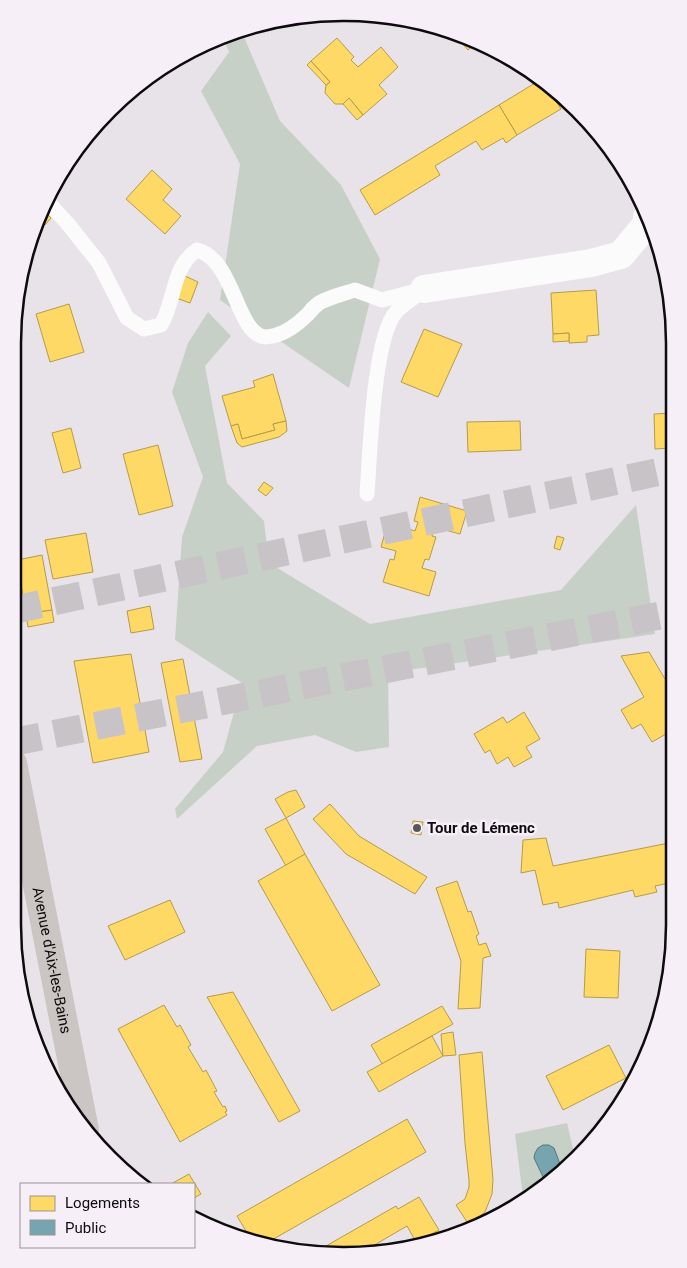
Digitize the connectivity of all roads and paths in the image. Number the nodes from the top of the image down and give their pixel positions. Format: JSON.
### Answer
{"nodes":[{"id":1,"x":52,"y":206,"type":"edge"},
{"id":2,"x":644,"y":227,"type":"edge"},
{"id":3,"x":424,"y":290,"type":"junction"},
{"id":4,"x":367,"y":494,"type":"dead end"},
{"id":5,"x":21,"y":804,"type":"edge"},
{"id":6,"x":81,"y":1112,"type":"edge"}],
"edges":[{"from":1,"to":3,"type":"lane"},
{"from":2,"to":3,"type":"street"},
{"from":3,"to":4,"type":"lane"},
{"from":5,"to":6,"type":"main road","name":"Avenue d'Aix-les-Bains"}]}
